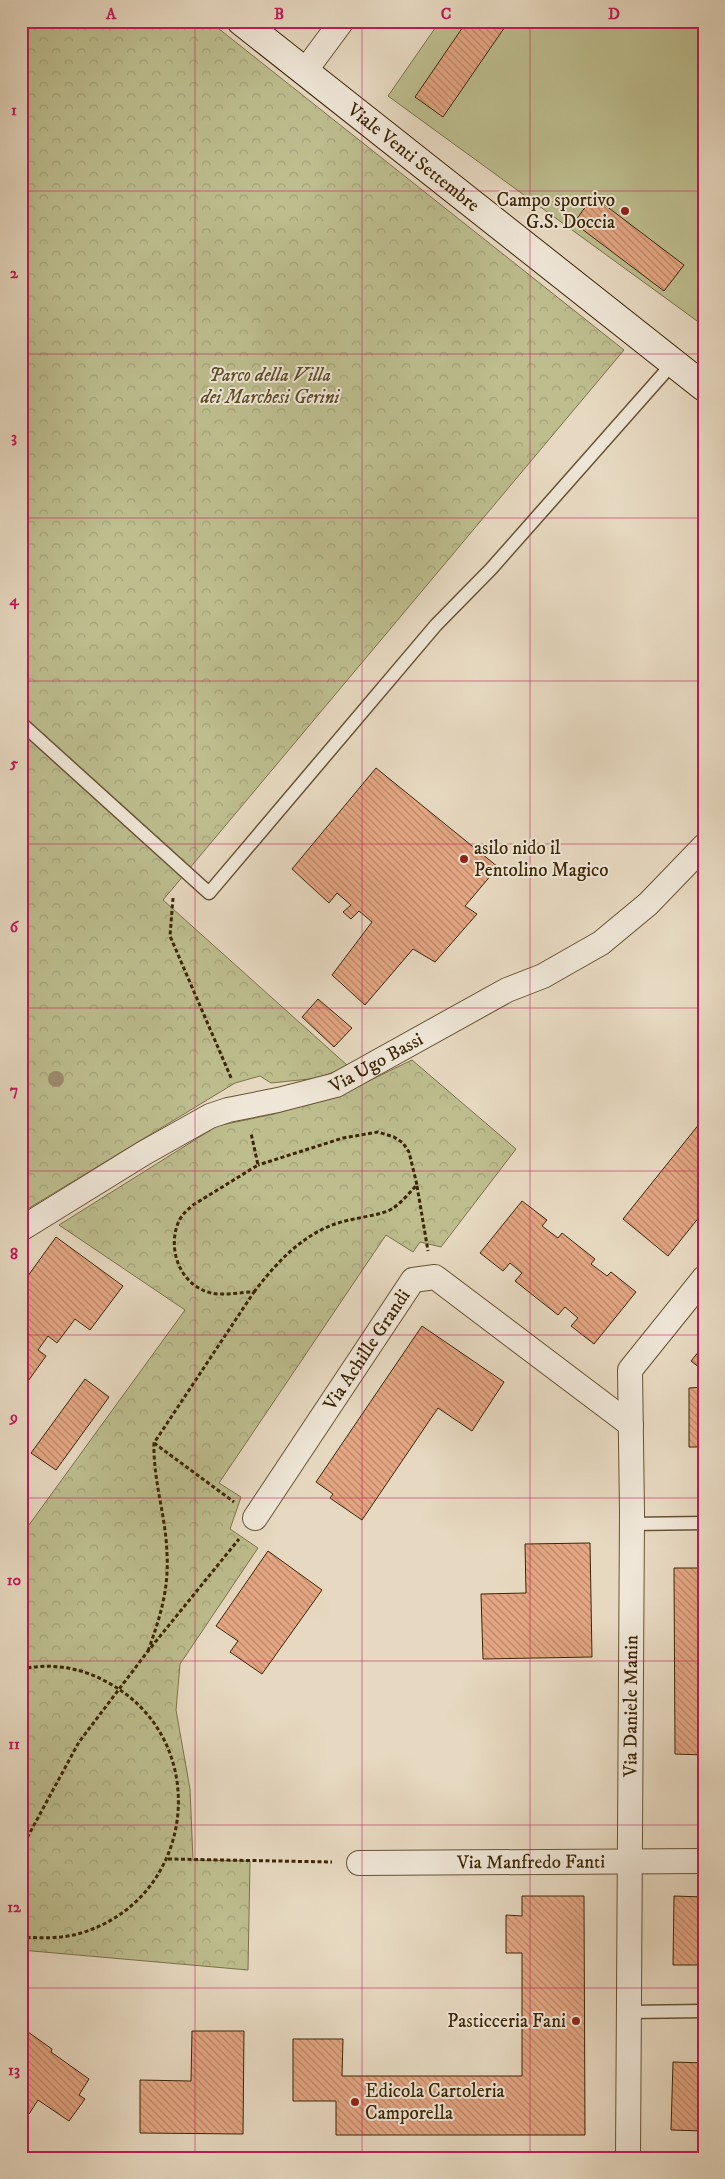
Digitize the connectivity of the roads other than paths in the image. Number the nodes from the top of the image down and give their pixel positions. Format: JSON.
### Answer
{"nodes":[{"id":1,"x":241,"y":21,"type":"edge"},
{"id":2,"x":342,"y":21,"type":"edge"},
{"id":3,"x":305,"y":70,"type":"junction"},
{"id":4,"x":673,"y":363,"type":"junction"},
{"id":5,"x":704,"y":387,"type":"edge"},
{"id":6,"x":21,"y":723,"type":"edge"},
{"id":7,"x":704,"y":846,"type":"edge"},
{"id":8,"x":21,"y":1229,"type":"edge"},
{"id":9,"x":704,"y":1278,"type":"edge"},
{"id":10,"x":631,"y":1425,"type":"junction"},
{"id":11,"x":255,"y":1518,"type":"road end"},
{"id":12,"x":632,"y":1524,"type":"junction"},
{"id":13,"x":704,"y":1524,"type":"edge"},
{"id":14,"x":704,"y":1861,"type":"edge"},
{"id":15,"x":359,"y":1862,"type":"road end"},
{"id":16,"x":630,"y":1862,"type":"junction"},
{"id":17,"x":704,"y":2011,"type":"edge"},
{"id":18,"x":628,"y":2012,"type":"junction"},
{"id":19,"x":628,"y":2158,"type":"edge"}],
"edges":[{"from":1,"to":3,"type":"street","name":"Viale Venti Settembre"},
{"from":2,"to":3,"type":"street"},
{"from":3,"to":4,"type":"street","name":"Viale Venti Settembre"},
{"from":4,"to":5,"type":"street","name":"Viale Venti Settembre"},
{"from":4,"to":6,"type":"lane"},
{"from":7,"to":8,"type":"street","name":"Via Ugo Bassi"},
{"from":9,"to":10,"type":"street","name":"Via Daniele Manin"},
{"from":10,"to":11,"type":"street","name":"Via Achille Grandi"},
{"from":10,"to":12,"type":"street","name":"Via Daniele Manin"},
{"from":12,"to":13,"type":"lane"},
{"from":12,"to":16,"type":"street","name":"Via Daniele Manin"},
{"from":14,"to":16,"type":"street","name":"Via Manfredo Fanti"},
{"from":15,"to":16,"type":"street","name":"Via Manfredo Fanti"},
{"from":16,"to":18,"type":"street","name":"Via Daniele Manin"},
{"from":17,"to":18,"type":"lane"},
{"from":18,"to":19,"type":"street","name":"Via Daniele Manin"}]}
